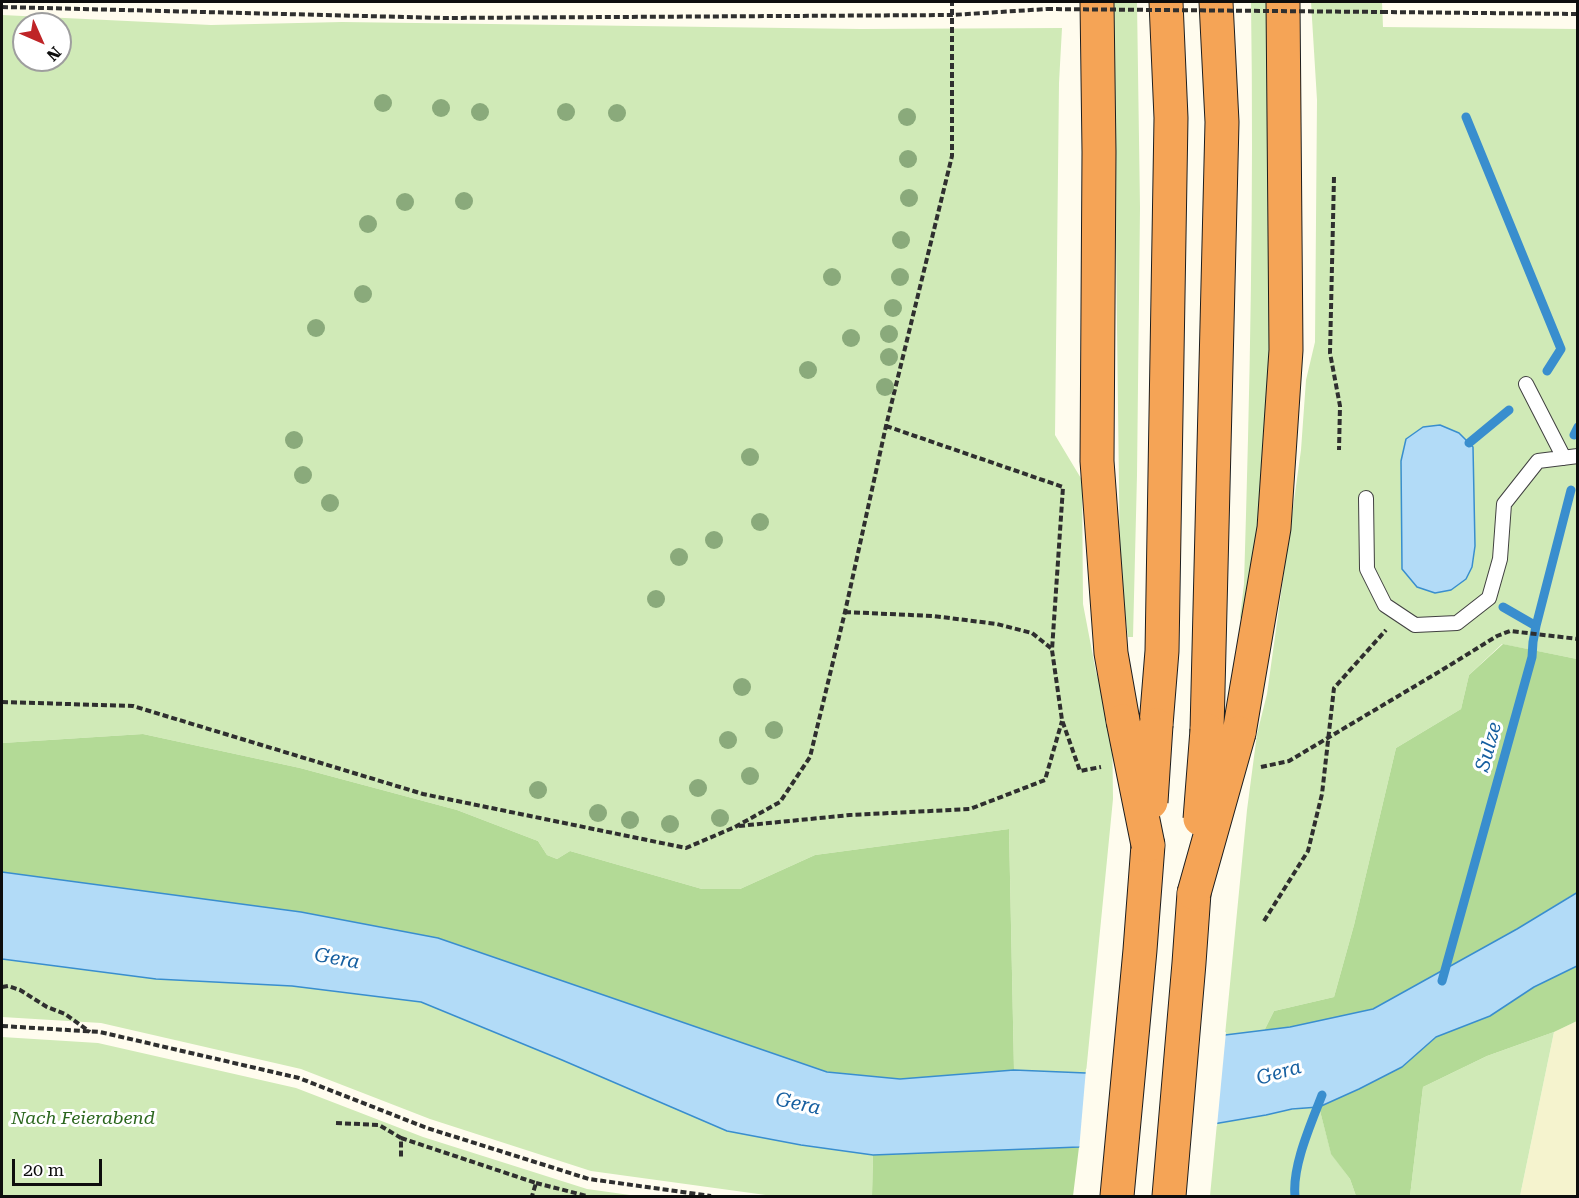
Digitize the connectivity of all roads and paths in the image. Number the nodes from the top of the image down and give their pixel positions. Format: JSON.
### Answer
{"nodes":[{"id":1,"x":952,"y":2,"type":"edge"},
{"id":2,"x":1096,"y":2,"type":"edge"},
{"id":3,"x":1166,"y":2,"type":"edge"},
{"id":4,"x":1216,"y":2,"type":"edge"},
{"id":5,"x":1283,"y":2,"type":"edge"},
{"id":6,"x":2,"y":7,"type":"edge"},
{"id":7,"x":1578,"y":14,"type":"edge"},
{"id":8,"x":952,"y":15,"type":"junction"},
{"id":9,"x":1334,"y":177,"type":"dead end"},
{"id":10,"x":1526,"y":384,"type":"dead end"},
{"id":11,"x":886,"y":426,"type":"junction"},
{"id":12,"x":1339,"y":450,"type":"dead end"},
{"id":13,"x":1571,"y":457,"type":"edge"},
{"id":14,"x":1366,"y":498,"type":"dead end"},
{"id":15,"x":844,"y":612,"type":"junction"},
{"id":16,"x":1400,"y":615,"type":"junction"},
{"id":17,"x":1578,"y":639,"type":"edge"},
{"id":18,"x":1053,"y":650,"type":"junction"},
{"id":19,"x":2,"y":702,"type":"edge"},
{"id":20,"x":1062,"y":720,"type":"junction"},
{"id":21,"x":1223,"y":731,"type":"junction"},
{"id":22,"x":1329,"y":737,"type":"junction"},
{"id":23,"x":1108,"y":765,"type":"dead end"},
{"id":24,"x":1255,"y":768,"type":"dead end"},
{"id":25,"x":735,"y":827,"type":"junction"},
{"id":26,"x":1148,"y":845,"type":"junction"},
{"id":27,"x":1264,"y":921,"type":"dead end"},
{"id":28,"x":2,"y":987,"type":"edge"},
{"id":29,"x":2,"y":1026,"type":"edge"},
{"id":30,"x":90,"y":1032,"type":"junction"},
{"id":31,"x":336,"y":1123,"type":"dead end"},
{"id":32,"x":401,"y":1138,"type":"junction"},
{"id":33,"x":401,"y":1159,"type":"dead end"},
{"id":34,"x":536,"y":1182,"type":"junction"},
{"id":35,"x":531,"y":1197,"type":"edge"},
{"id":36,"x":586,"y":1197,"type":"edge"},
{"id":37,"x":711,"y":1197,"type":"edge"},
{"id":38,"x":1117,"y":1197,"type":"edge"},
{"id":39,"x":1169,"y":1197,"type":"edge"}],
"edges":[{"from":1,"to":8,"type":"path"},
{"from":2,"to":26,"type":"highway","bridge":true},
{"from":3,"to":26,"type":"highway","bridge":true},
{"from":4,"to":21,"type":"highway"},
{"from":5,"to":21,"type":"highway"},
{"from":6,"to":8,"type":"path"},
{"from":7,"to":8,"type":"path","bridge":true},
{"from":8,"to":11,"type":"path"},
{"from":9,"to":12,"type":"path"},
{"from":10,"to":13,"type":"lane"},
{"from":11,"to":15,"type":"path"},
{"from":11,"to":18,"type":"path"},
{"from":13,"to":16,"type":"lane"},
{"from":14,"to":16,"type":"lane"},
{"from":15,"to":18,"type":"path"},
{"from":15,"to":25,"type":"path"},
{"from":16,"to":22,"type":"path"},
{"from":17,"to":22,"type":"path"},
{"from":18,"to":20,"type":"path"},
{"from":19,"to":25,"type":"path"},
{"from":20,"to":23,"type":"path"},
{"from":20,"to":25,"type":"path"},
{"from":21,"to":39,"type":"highway","bridge":true},
{"from":22,"to":24,"type":"path"},
{"from":22,"to":27,"type":"path"},
{"from":26,"to":38,"type":"highway"},
{"from":28,"to":30,"type":"path"},
{"from":29,"to":30,"type":"path"},
{"from":30,"to":37,"type":"path"},
{"from":31,"to":32,"type":"path"},
{"from":32,"to":33,"type":"path"},
{"from":32,"to":34,"type":"path"},
{"from":34,"to":35,"type":"path"},
{"from":34,"to":36,"type":"path"}]}
